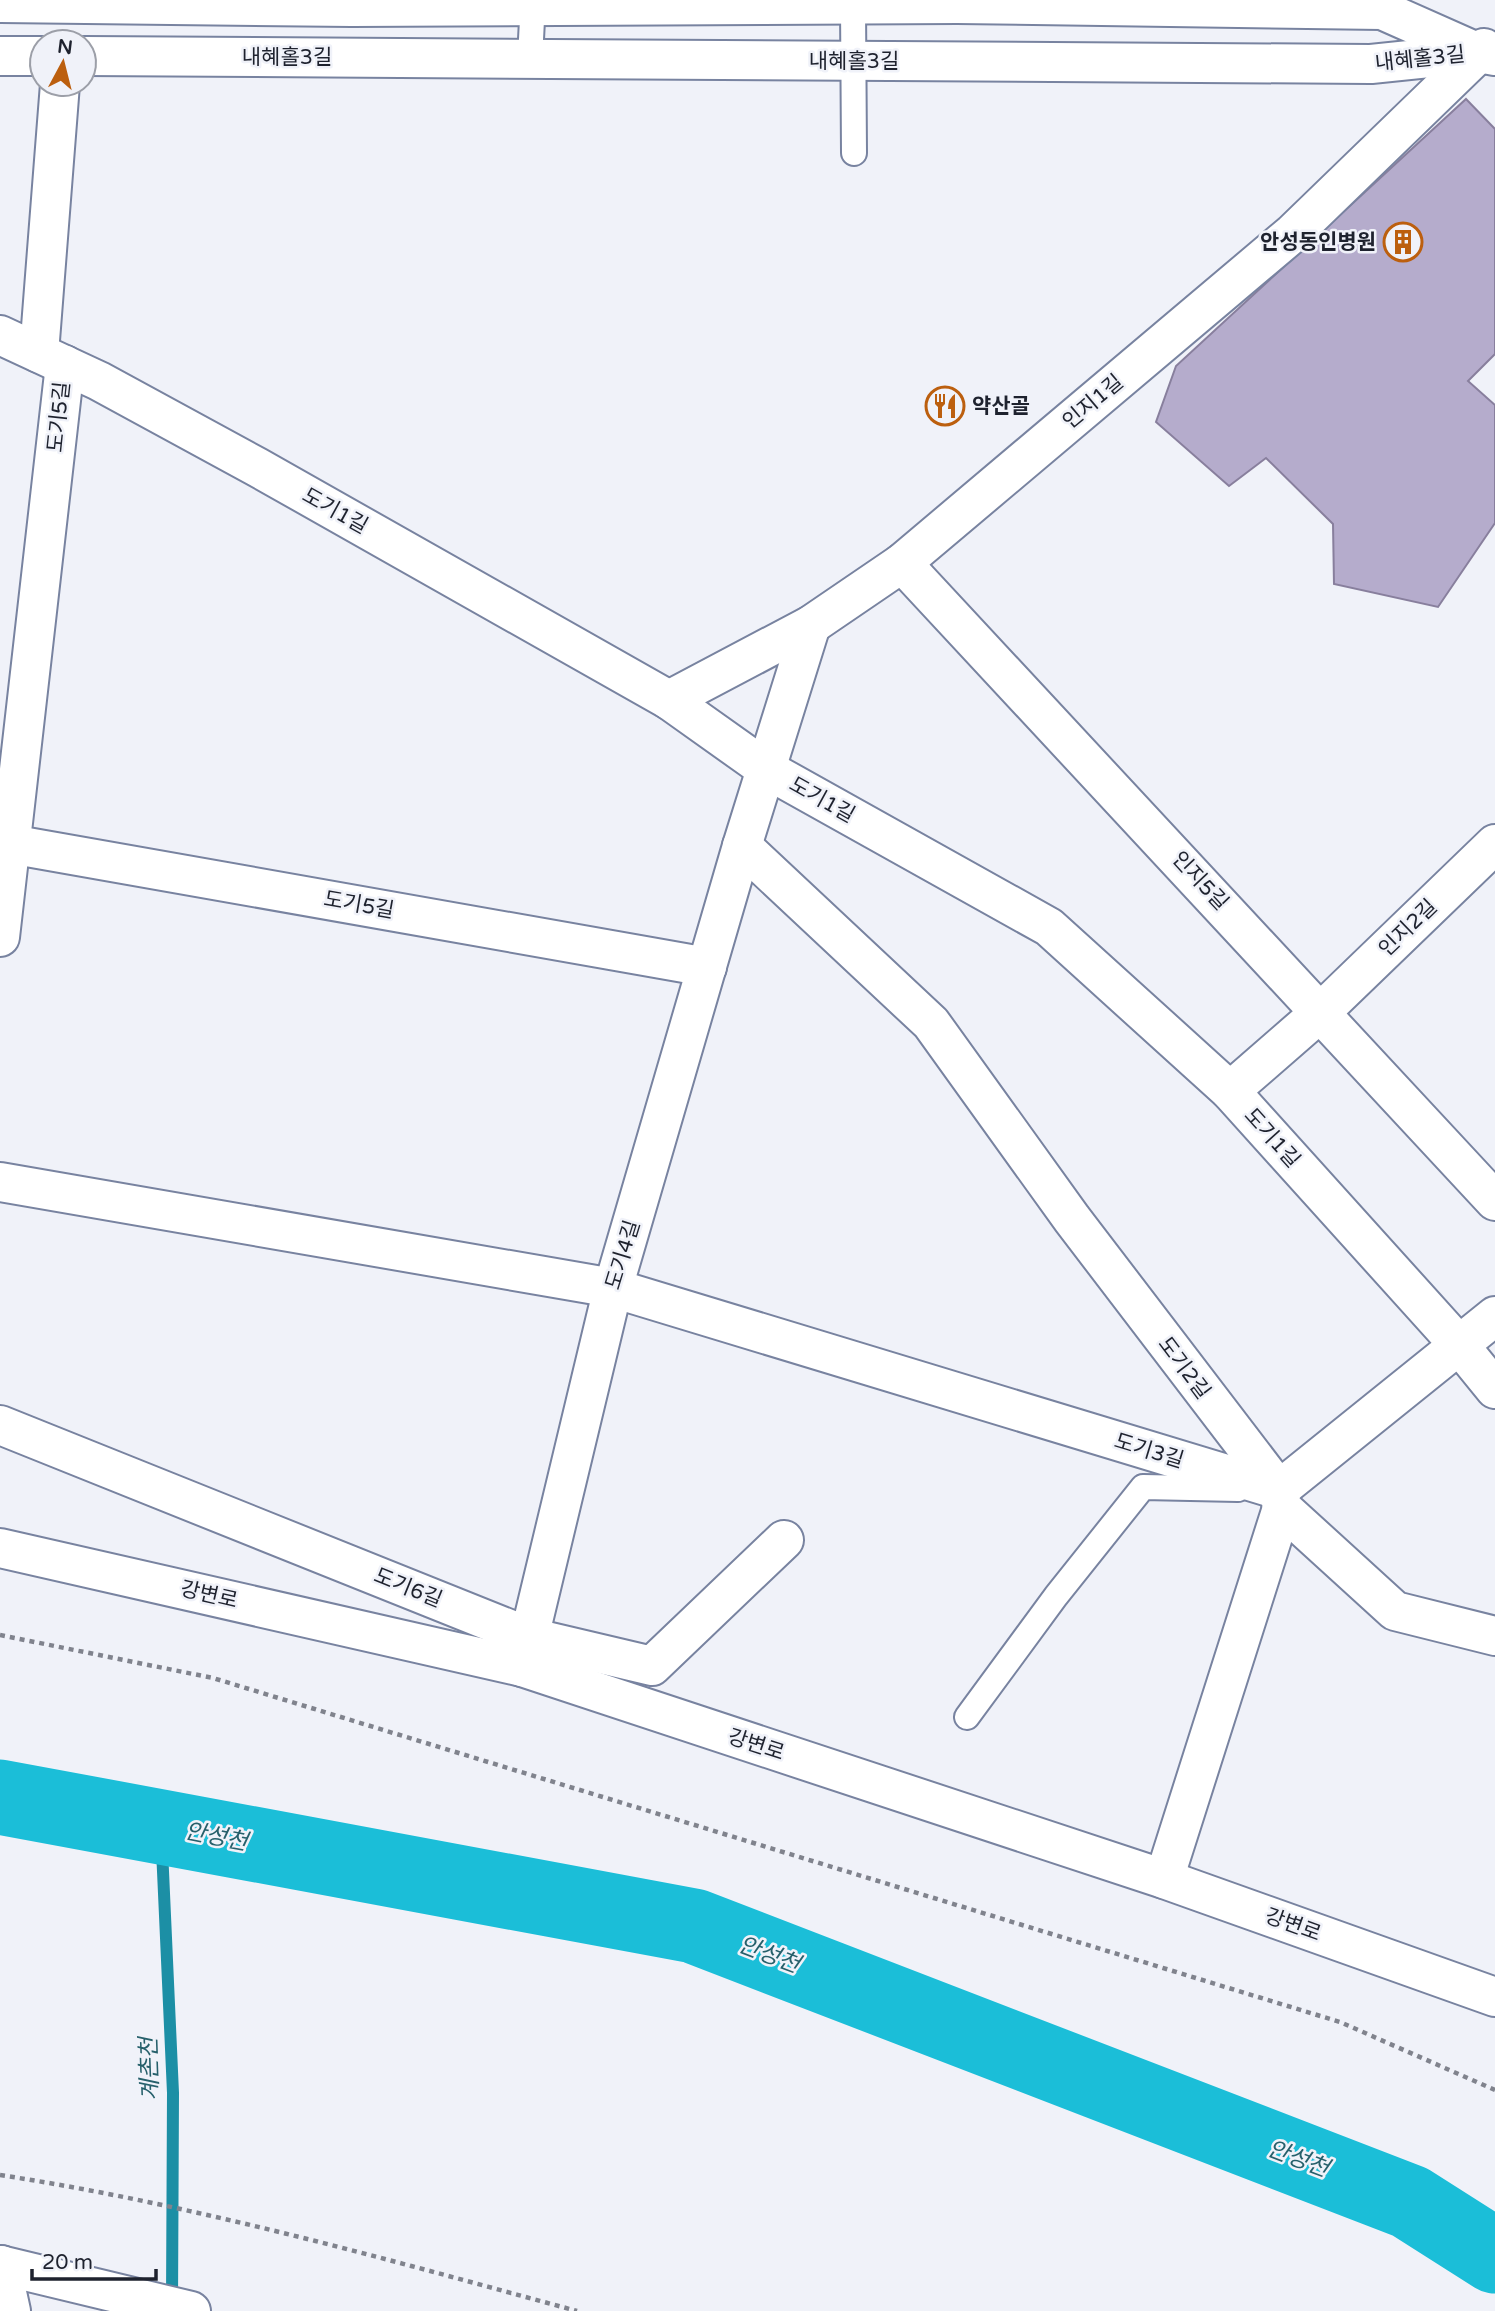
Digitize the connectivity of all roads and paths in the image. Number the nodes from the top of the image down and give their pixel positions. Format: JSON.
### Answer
{"nodes":[{"id":1,"x":0,"y":3,"type":"edge"},
{"id":2,"x":532,"y":3,"type":"edge"},
{"id":3,"x":1126,"y":3,"type":"edge"},
{"id":4,"x":62,"y":4,"type":"junction"},
{"id":5,"x":352,"y":4,"type":"edge"},
{"id":6,"x":853,"y":6,"type":"junction"},
{"id":7,"x":62,"y":28,"type":"edge"},
{"id":8,"x":1490,"y":50,"type":"edge"},
{"id":9,"x":28,"y":56,"type":"edge"},
{"id":10,"x":98,"y":56,"type":"edge"},
{"id":11,"x":0,"y":57,"type":"edge"},
{"id":12,"x":530,"y":59,"type":"junction"},
{"id":13,"x":854,"y":61,"type":"junction"},
{"id":14,"x":60,"y":98,"type":"edge"},
{"id":15,"x":854,"y":153,"type":"dead end"},
{"id":16,"x":0,"y":335,"type":"edge"},
{"id":17,"x":52,"y":359,"type":"junction"},
{"id":18,"x":902,"y":563,"type":"junction"},
{"id":19,"x":811,"y":625,"type":"junction"},
{"id":20,"x":669,"y":700,"type":"junction"},
{"id":21,"x":766,"y":769,"type":"junction"},
{"id":22,"x":10,"y":844,"type":"junction"},
{"id":23,"x":1495,"y":844,"type":"edge"},
{"id":24,"x":742,"y":846,"type":"junction"},
{"id":25,"x":0,"y":937,"type":"edge"},
{"id":26,"x":707,"y":967,"type":"junction"},
{"id":27,"x":1322,"y":1012,"type":"junction"},
{"id":28,"x":1230,"y":1091,"type":"junction"},
{"id":29,"x":0,"y":1182,"type":"edge"},
{"id":30,"x":1495,"y":1201,"type":"edge"},
{"id":31,"x":613,"y":1288,"type":"junction"},
{"id":32,"x":1495,"y":1316,"type":"edge"},
{"id":33,"x":1460,"y":1346,"type":"junction"},
{"id":34,"x":1495,"y":1389,"type":"edge"},
{"id":35,"x":0,"y":1425,"type":"edge"},
{"id":36,"x":1281,"y":1499,"type":"junction"},
{"id":37,"x":784,"y":1540,"type":"dead end"},
{"id":38,"x":0,"y":1548,"type":"edge"},
{"id":39,"x":0,"y":1635,"type":"edge"},
{"id":40,"x":1495,"y":1636,"type":"edge"},
{"id":41,"x":525,"y":1652,"type":"junction"},
{"id":42,"x":967,"y":1717,"type":"dead end"},
{"id":43,"x":1164,"y":1879,"type":"junction"},
{"id":44,"x":1495,"y":1997,"type":"edge"},
{"id":45,"x":1495,"y":2091,"type":"edge"},
{"id":46,"x":0,"y":2175,"type":"edge"},
{"id":47,"x":0,"y":2265,"type":"edge"},
{"id":48,"x":10,"y":2311,"type":"edge"},
{"id":49,"x":191,"y":2311,"type":"edge"},
{"id":50,"x":577,"y":2311,"type":"edge"}],
"edges":[{"from":1,"to":4,"type":"street","name":"내혜홀3길"},
{"from":2,"to":5,"type":"street","name":"내혜홀3길"},
{"from":2,"to":6,"type":"street","name":"내혜홀3길"},
{"from":2,"to":12,"type":"lane"},
{"from":3,"to":6,"type":"street","name":"내혜홀3길"},
{"from":3,"to":8,"type":"street","name":"내혜홀3길"},
{"from":4,"to":5,"type":"street","name":"내혜홀3길"},
{"from":4,"to":7,"type":"street"},
{"from":6,"to":13,"type":"lane"},
{"from":8,"to":13,"type":"street","name":"내혜홀3길"},
{"from":8,"to":18,"type":"street","name":"인지1길"},
{"from":9,"to":11,"type":"street"},
{"from":10,"to":12,"type":"street","name":"내혜홀3길"},
{"from":12,"to":13,"type":"street","name":"내혜홀3길"},
{"from":13,"to":15,"type":"lane"},
{"from":14,"to":17,"type":"street"},
{"from":16,"to":17,"type":"street","name":"도기1길"},
{"from":17,"to":20,"type":"street","name":"도기1길"},
{"from":17,"to":22,"type":"street","name":"도기5길"},
{"from":18,"to":19,"type":"street","name":"인지1길"},
{"from":18,"to":27,"type":"street","name":"인지5길"},
{"from":19,"to":20,"type":"street","name":"인지1길"},
{"from":19,"to":21,"type":"street","name":"도기4길"},
{"from":20,"to":21,"type":"street","name":"도기1길"},
{"from":21,"to":24,"type":"street","name":"도기4길"},
{"from":21,"to":28,"type":"street","name":"도기1길"},
{"from":22,"to":25,"type":"street","name":"도기5길"},
{"from":22,"to":26,"type":"street","name":"도기5길"},
{"from":23,"to":27,"type":"street","name":"인지2길"},
{"from":24,"to":26,"type":"street","name":"도기4길"},
{"from":24,"to":36,"type":"street","name":"도기2길"},
{"from":26,"to":31,"type":"street","name":"도기4길"},
{"from":27,"to":28,"type":"street","name":"인지2길"},
{"from":27,"to":30,"type":"street","name":"인지5길"},
{"from":28,"to":33,"type":"street","name":"도기1길"},
{"from":29,"to":31,"type":"street"},
{"from":31,"to":36,"type":"street","name":"도기3길"},
{"from":31,"to":41,"type":"street","name":"도기4길"},
{"from":32,"to":33,"type":"street"},
{"from":33,"to":34,"type":"street","name":"도기1길"},
{"from":33,"to":36,"type":"street"},
{"from":35,"to":41,"type":"street","name":"도기6길"},
{"from":36,"to":40,"type":"street","name":"도기2길"},
{"from":36,"to":42,"type":"lane","name":"도기3길"},
{"from":36,"to":43,"type":"street"},
{"from":37,"to":41,"type":"street","name":"도기6길"},
{"from":38,"to":41,"type":"street","name":"강변로"},
{"from":39,"to":45,"type":"path"},
{"from":41,"to":43,"type":"street","name":"강변로"},
{"from":43,"to":44,"type":"street","name":"강변로"},
{"from":46,"to":50,"type":"path"},
{"from":47,"to":48,"type":"street"},
{"from":47,"to":49,"type":"street"}]}
